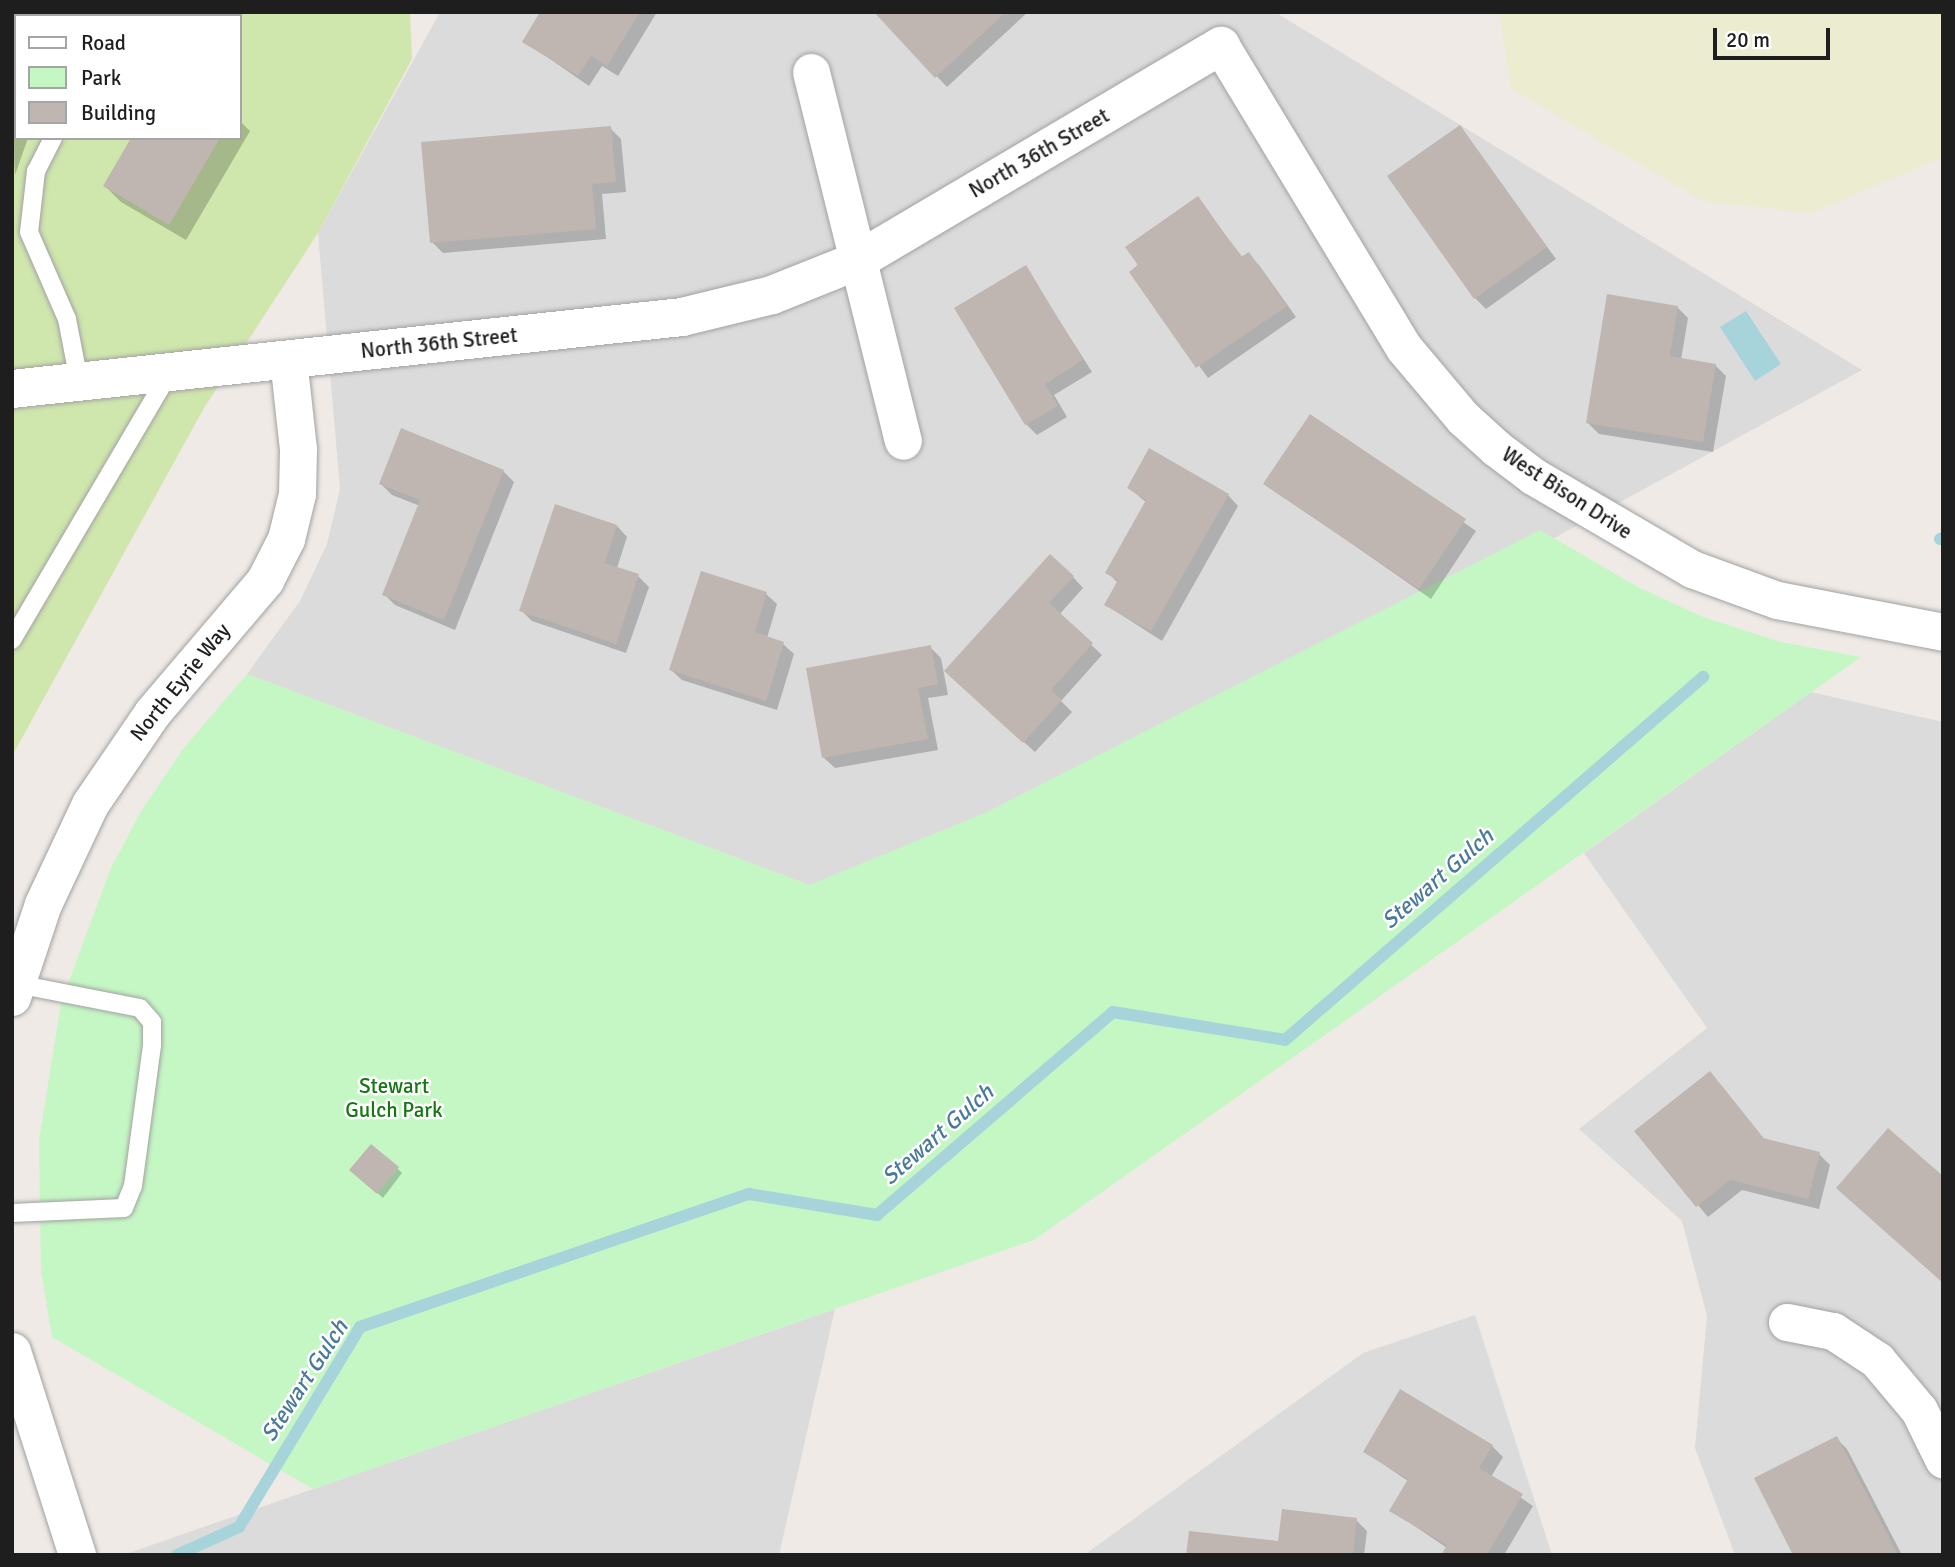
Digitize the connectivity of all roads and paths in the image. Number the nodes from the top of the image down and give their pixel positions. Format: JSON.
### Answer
{"nodes":[{"id":1,"x":1221,"y":46,"type":"joint"},
{"id":2,"x":811,"y":72,"type":"dead end"},
{"id":3,"x":52,"y":140,"type":"edge"},
{"id":4,"x":856,"y":261,"type":"junction"},
{"id":5,"x":288,"y":359,"type":"junction"},
{"id":6,"x":170,"y":372,"type":"junction"},
{"id":7,"x":79,"y":382,"type":"junction"},
{"id":8,"x":12,"y":388,"type":"edge"},
{"id":9,"x":903,"y":441,"type":"dead end"},
{"id":10,"x":1943,"y":632,"type":"edge"},
{"id":11,"x":12,"y":640,"type":"edge"},
{"id":12,"x":14,"y":991,"type":"edge"},
{"id":13,"x":12,"y":1213,"type":"edge"},
{"id":14,"x":1787,"y":1322,"type":"dead end"},
{"id":15,"x":12,"y":1351,"type":"edge"},
{"id":16,"x":1943,"y":1459,"type":"edge"},
{"id":17,"x":77,"y":1555,"type":"edge"}],
"edges":[{"from":1,"to":4,"type":"street","name":"North 36th Street"},
{"from":1,"to":10,"type":"street","name":"West Bison Drive"},
{"from":2,"to":4,"type":"street"},
{"from":3,"to":7,"type":"lane"},
{"from":4,"to":5,"type":"street","name":"North 36th Street"},
{"from":4,"to":9,"type":"street"},
{"from":5,"to":6,"type":"street","name":"North 36th Street"},
{"from":5,"to":12,"type":"street","name":"North Eyrie Way"},
{"from":6,"to":7,"type":"street","name":"North 36th Street"},
{"from":6,"to":11,"type":"lane"},
{"from":7,"to":8,"type":"street","name":"North 36th Street"},
{"from":12,"to":13,"type":"lane"},
{"from":14,"to":16,"type":"street"},
{"from":15,"to":17,"type":"street"}]}
